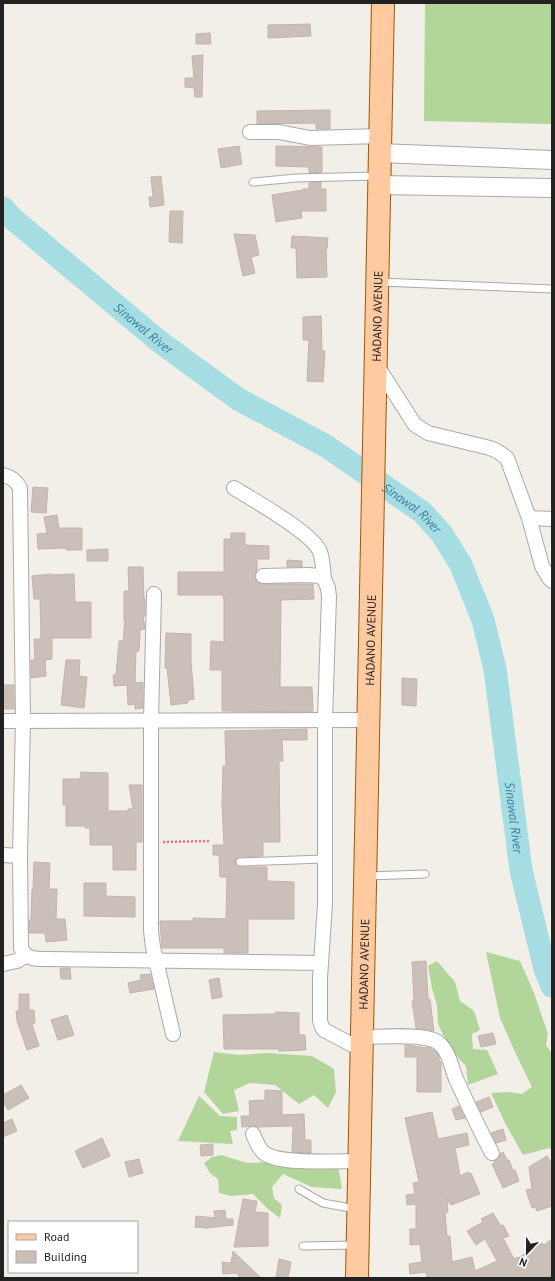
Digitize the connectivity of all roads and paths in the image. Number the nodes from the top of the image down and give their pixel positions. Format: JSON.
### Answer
{"nodes":[{"id":1,"x":383,"y":3,"type":"edge"},
{"id":2,"x":250,"y":132,"type":"dead end"},
{"id":3,"x":381,"y":144,"type":"junction"},
{"id":4,"x":552,"y":160,"type":"edge"},
{"id":5,"x":380,"y":180,"type":"junction"},
{"id":6,"x":254,"y":182,"type":"dead end"},
{"id":7,"x":552,"y":188,"type":"edge"},
{"id":8,"x":378,"y":282,"type":"junction"},
{"id":9,"x":552,"y":289,"type":"edge"},
{"id":10,"x":376,"y":364,"type":"junction"},
{"id":11,"x":3,"y":475,"type":"edge"},
{"id":12,"x":234,"y":488,"type":"dead end"},
{"id":13,"x":529,"y":518,"type":"junction"},
{"id":14,"x":552,"y":519,"type":"edge"},
{"id":15,"x":263,"y":576,"type":"dead end"},
{"id":16,"x":324,"y":579,"type":"junction"},
{"id":17,"x":552,"y":581,"type":"edge"},
{"id":18,"x":154,"y":594,"type":"dead end"},
{"id":19,"x":326,"y":719,"type":"junction"},
{"id":20,"x":23,"y":720,"type":"junction"},
{"id":21,"x":151,"y":720,"type":"junction"},
{"id":22,"x":369,"y":720,"type":"junction"},
{"id":23,"x":3,"y":721,"type":"edge"},
{"id":24,"x":209,"y":841,"type":"dead end"},
{"id":25,"x":151,"y":843,"type":"junction"},
{"id":26,"x":3,"y":855,"type":"edge"},
{"id":27,"x":20,"y":856,"type":"junction"},
{"id":28,"x":324,"y":859,"type":"junction"},
{"id":29,"x":240,"y":862,"type":"dead end"},
{"id":30,"x":425,"y":874,"type":"dead end"},
{"id":31,"x":365,"y":876,"type":"junction"},
{"id":32,"x":25,"y":956,"type":"junction"},
{"id":33,"x":156,"y":960,"type":"junction"},
{"id":34,"x":321,"y":962,"type":"junction"},
{"id":35,"x":3,"y":964,"type":"edge"},
{"id":36,"x":173,"y":1034,"type":"dead end"},
{"id":37,"x":362,"y":1043,"type":"junction"},
{"id":38,"x":253,"y":1134,"type":"dead end"},
{"id":39,"x":492,"y":1153,"type":"dead end"},
{"id":40,"x":359,"y":1161,"type":"junction"},
{"id":41,"x":299,"y":1189,"type":"dead end"},
{"id":42,"x":358,"y":1209,"type":"junction"},
{"id":43,"x":358,"y":1245,"type":"junction"},
{"id":44,"x":303,"y":1246,"type":"dead end"},
{"id":45,"x":357,"y":1278,"type":"edge"}],
"edges":[{"from":1,"to":3,"type":"main road","name":"HADANO AVENUE"},
{"from":2,"to":3,"type":"street"},
{"from":3,"to":4,"type":"street"},
{"from":3,"to":5,"type":"main road","name":"HADANO AVENUE"},
{"from":5,"to":6,"type":"lane"},
{"from":5,"to":7,"type":"street"},
{"from":5,"to":8,"type":"main road","name":"HADANO AVENUE"},
{"from":8,"to":9,"type":"lane"},
{"from":8,"to":10,"type":"main road","name":"HADANO AVENUE"},
{"from":10,"to":13,"type":"street"},
{"from":10,"to":22,"type":"main road","name":"HADANO AVENUE"},
{"from":11,"to":20,"type":"street"},
{"from":12,"to":16,"type":"street"},
{"from":13,"to":14,"type":"street"},
{"from":13,"to":17,"type":"street"},
{"from":15,"to":16,"type":"street"},
{"from":16,"to":19,"type":"street"},
{"from":18,"to":21,"type":"street"},
{"from":19,"to":21,"type":"street"},
{"from":19,"to":22,"type":"street"},
{"from":19,"to":28,"type":"street"},
{"from":20,"to":21,"type":"street"},
{"from":20,"to":23,"type":"street"},
{"from":20,"to":27,"type":"street"},
{"from":21,"to":25,"type":"street"},
{"from":22,"to":31,"type":"main road","name":"HADANO AVENUE"},
{"from":24,"to":25,"type":"path"},
{"from":25,"to":33,"type":"street"},
{"from":26,"to":27,"type":"street"},
{"from":27,"to":32,"type":"street"},
{"from":28,"to":29,"type":"lane"},
{"from":28,"to":34,"type":"street"},
{"from":30,"to":31,"type":"lane"},
{"from":31,"to":37,"type":"main road","name":"HADANO AVENUE"},
{"from":32,"to":33,"type":"street"},
{"from":32,"to":35,"type":"street"},
{"from":33,"to":34,"type":"street"},
{"from":33,"to":36,"type":"street"},
{"from":34,"to":37,"type":"street"},
{"from":37,"to":39,"type":"street"},
{"from":37,"to":40,"type":"main road","name":"HADANO AVENUE"},
{"from":38,"to":40,"type":"street"},
{"from":40,"to":42,"type":"main road","name":"HADANO AVENUE"},
{"from":41,"to":42,"type":"lane"},
{"from":42,"to":43,"type":"main road","name":"HADANO AVENUE"},
{"from":43,"to":44,"type":"lane"},
{"from":43,"to":45,"type":"main road","name":"HADANO AVENUE"}]}
